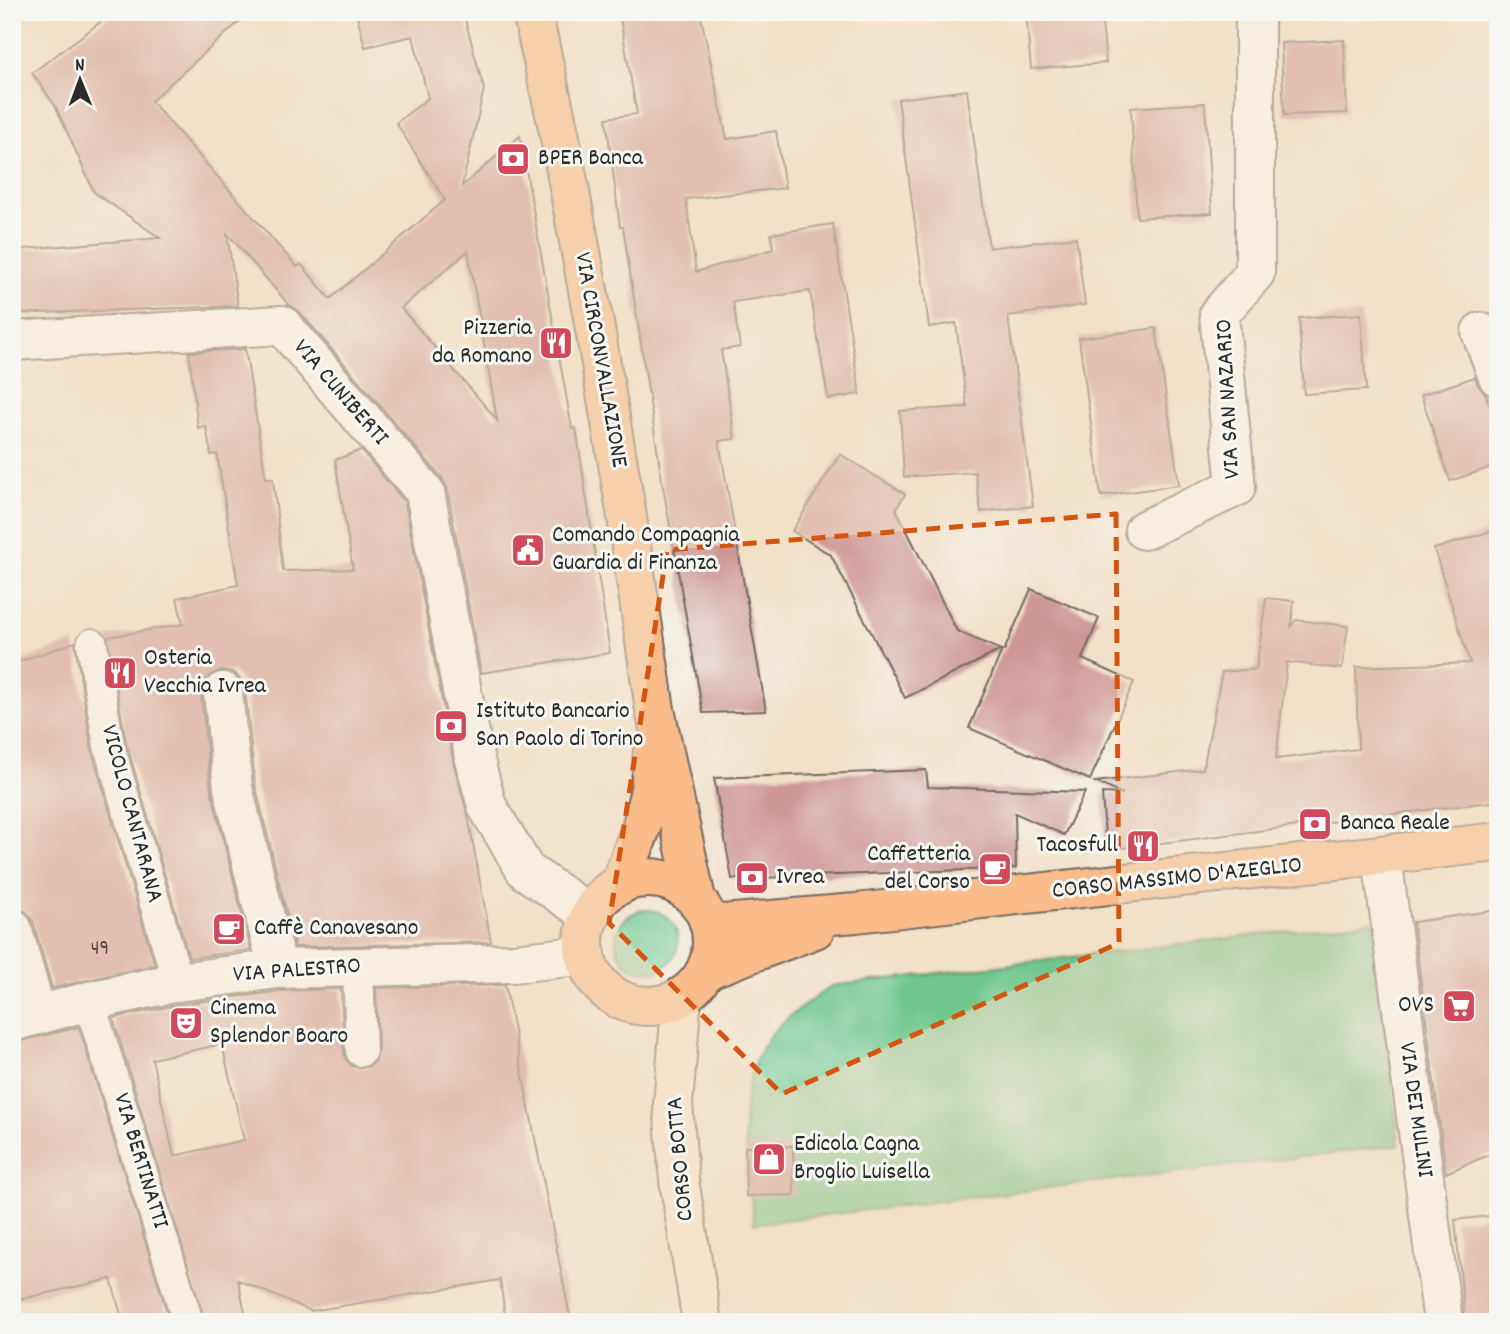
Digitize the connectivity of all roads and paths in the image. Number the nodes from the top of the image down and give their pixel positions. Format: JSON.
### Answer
{"nodes":[{"id":1,"x":532,"y":12,"type":"edge"},
{"id":2,"x":1255,"y":12,"type":"edge"},
{"id":3,"x":1481,"y":332,"type":"dead end"},
{"id":4,"x":12,"y":341,"type":"edge"},
{"id":5,"x":1498,"y":377,"type":"edge"},
{"id":6,"x":1144,"y":530,"type":"dead end"},
{"id":7,"x":92,"y":644,"type":"dead end"},
{"id":8,"x":223,"y":692,"type":"dead end"},
{"id":9,"x":656,"y":710,"type":"junction"},
{"id":10,"x":1498,"y":842,"type":"edge"},
{"id":11,"x":1382,"y":857,"type":"junction"},
{"id":12,"x":620,"y":885,"type":"junction"},
{"id":13,"x":703,"y":912,"type":"junction"},
{"id":14,"x":856,"y":913,"type":"junction"},
{"id":15,"x":591,"y":915,"type":"junction"},
{"id":16,"x":12,"y":928,"type":"edge"},
{"id":17,"x":586,"y":955,"type":"junction"},
{"id":18,"x":358,"y":967,"type":"junction"},
{"id":19,"x":278,"y":969,"type":"junction"},
{"id":20,"x":178,"y":982,"type":"junction"},
{"id":21,"x":694,"y":983,"type":"junction"},
{"id":22,"x":89,"y":1001,"type":"junction"},
{"id":23,"x":24,"y":1019,"type":"edge"},
{"id":24,"x":361,"y":1051,"type":"dead end"},
{"id":25,"x":188,"y":1322,"type":"edge"},
{"id":26,"x":702,"y":1322,"type":"edge"},
{"id":27,"x":1443,"y":1322,"type":"edge"}],
"edges":[{"from":1,"to":9,"type":"main road","name":"VIA CIRCONVALLAZIONE"},
{"from":2,"to":6,"type":"street","name":"VIA SAN NAZARIO"},
{"from":3,"to":5,"type":"street"},
{"from":4,"to":15,"type":"street","name":"VIA CUNIBERTI"},
{"from":7,"to":20,"type":"street","name":"VICOLO CANTARANA"},
{"from":8,"to":19,"type":"street"},
{"from":9,"to":12,"type":"main road"},
{"from":9,"to":13,"type":"main road"},
{"from":10,"to":11,"type":"main road","name":"CORSO MASSIMO D'AZEGLIO"},
{"from":11,"to":14,"type":"main road","name":"CORSO MASSIMO D'AZEGLIO"},
{"from":11,"to":27,"type":"street","name":"VIA DEI MULINI"},
{"from":12,"to":13,"type":"main road"},
{"from":12,"to":15,"type":"main road"},
{"from":13,"to":14,"type":"main road","name":"CORSO MASSIMO D'AZEGLIO"},
{"from":13,"to":21,"type":"main road"},
{"from":14,"to":21,"type":"main road","name":"CORSO MASSIMO D'AZEGLIO"},
{"from":15,"to":17,"type":"main road"},
{"from":16,"to":23,"type":"street"},
{"from":17,"to":18,"type":"street","name":"VIA PALESTRO"},
{"from":17,"to":21,"type":"main road"},
{"from":18,"to":19,"type":"street","name":"VIA PALESTRO"},
{"from":18,"to":24,"type":"street"},
{"from":19,"to":20,"type":"street","name":"VIA PALESTRO"},
{"from":20,"to":22,"type":"street","name":"VIA PALESTRO"},
{"from":21,"to":26,"type":"main road","name":"CORSO BOTTA"},
{"from":22,"to":23,"type":"street","name":"VIA PALESTRO"},
{"from":22,"to":25,"type":"street","name":"VIA BERTINATTI"}]}
